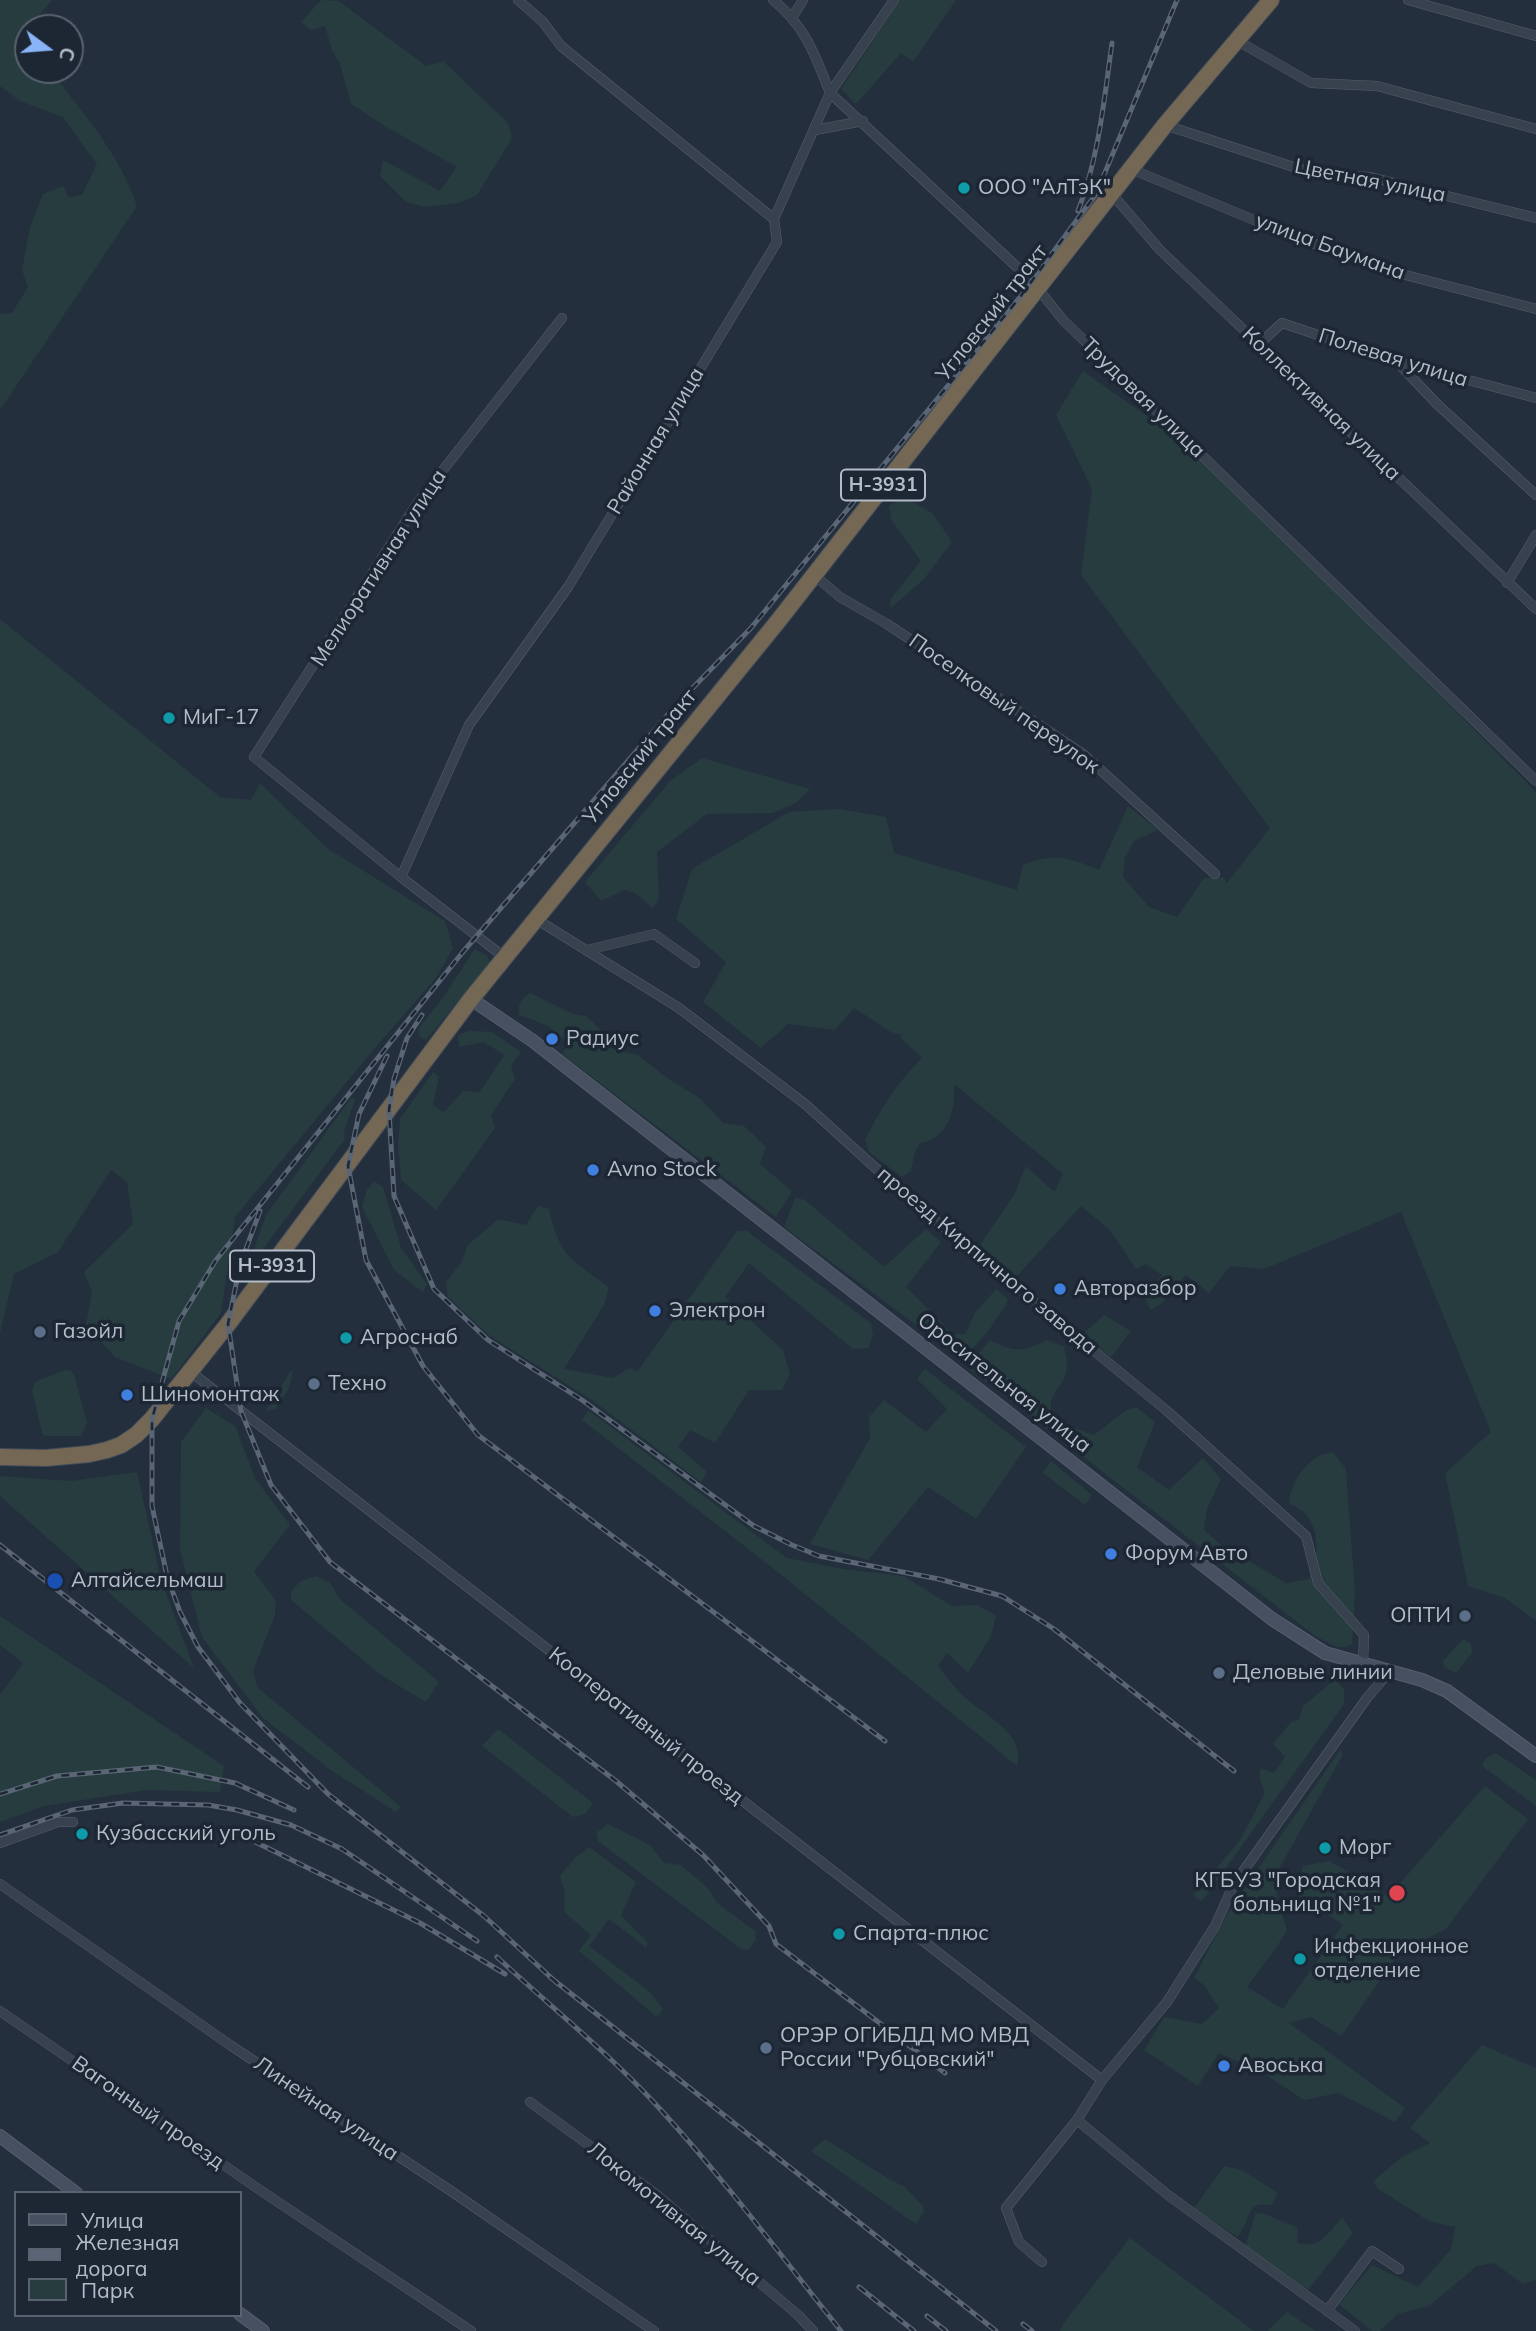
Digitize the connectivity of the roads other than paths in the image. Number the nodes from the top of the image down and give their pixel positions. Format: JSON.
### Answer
{"nodes":[{"id":1,"x":518,"y":0,"type":"edge"},
{"id":2,"x":773,"y":0,"type":"edge"},
{"id":3,"x":803,"y":0,"type":"edge"},
{"id":4,"x":894,"y":0,"type":"edge"},
{"id":5,"x":1271,"y":0,"type":"edge"},
{"id":6,"x":1408,"y":0,"type":"edge"},
{"id":7,"x":793,"y":16,"type":"junction"},
{"id":8,"x":1536,"y":36,"type":"edge"},
{"id":9,"x":1236,"y":40,"type":"junction"},
{"id":10,"x":830,"y":93,"type":"junction"},
{"id":11,"x":863,"y":121,"type":"junction"},
{"id":12,"x":1165,"y":125,"type":"junction"},
{"id":13,"x":1536,"y":129,"type":"edge"},
{"id":14,"x":815,"y":130,"type":"junction"},
{"id":15,"x":1130,"y":169,"type":"junction"},
{"id":16,"x":1112,"y":194,"type":"junction"},
{"id":17,"x":1536,"y":218,"type":"edge"},
{"id":18,"x":774,"y":219,"type":"junction"},
{"id":19,"x":1038,"y":289,"type":"junction"},
{"id":20,"x":1536,"y":309,"type":"edge"},
{"id":21,"x":562,"y":318,"type":"dead end"},
{"id":22,"x":1259,"y":344,"type":"junction"},
{"id":23,"x":1396,"y":361,"type":"junction"},
{"id":24,"x":1536,"y":398,"type":"edge"},
{"id":25,"x":1536,"y":495,"type":"edge"},
{"id":26,"x":1536,"y":535,"type":"edge"},
{"id":27,"x":814,"y":575,"type":"junction"},
{"id":28,"x":1507,"y":583,"type":"junction"},
{"id":29,"x":1536,"y":609,"type":"edge"},
{"id":30,"x":1536,"y":781,"type":"edge"},
{"id":31,"x":1214,"y":874,"type":"dead end"},
{"id":32,"x":401,"y":877,"type":"junction"},
{"id":33,"x":536,"y":919,"type":"junction"},
{"id":34,"x":587,"y":950,"type":"junction"},
{"id":35,"x":695,"y":964,"type":"dead end"},
{"id":36,"x":495,"y":969,"type":"junction"},
{"id":37,"x":471,"y":999,"type":"junction"},
{"id":38,"x":191,"y":1372,"type":"junction"},
{"id":39,"x":0,"y":1457,"type":"edge"},
{"id":40,"x":1363,"y":1664,"type":"junction"},
{"id":41,"x":1389,"y":1672,"type":"junction"},
{"id":42,"x":1536,"y":1756,"type":"edge"},
{"id":43,"x":73,"y":1822,"type":"dead end"},
{"id":44,"x":0,"y":1843,"type":"edge"},
{"id":45,"x":0,"y":1884,"type":"edge"},
{"id":46,"x":0,"y":2011,"type":"edge"},
{"id":47,"x":1102,"y":2080,"type":"junction"},
{"id":48,"x":530,"y":2102,"type":"dead end"},
{"id":49,"x":1077,"y":2120,"type":"junction"},
{"id":50,"x":0,"y":2136,"type":"edge"},
{"id":51,"x":73,"y":2191,"type":"edge"},
{"id":52,"x":1042,"y":2262,"type":"dead end"},
{"id":53,"x":1399,"y":2269,"type":"dead end"},
{"id":54,"x":1327,"y":2311,"type":"junction"},
{"id":55,"x":242,"y":2315,"type":"edge"},
{"id":56,"x":263,"y":2331,"type":"edge"},
{"id":57,"x":471,"y":2331,"type":"edge"},
{"id":58,"x":654,"y":2331,"type":"edge"},
{"id":59,"x":813,"y":2331,"type":"edge"},
{"id":60,"x":1355,"y":2331,"type":"edge"}],
"edges":[{"from":1,"to":18,"type":"street"},
{"from":2,"to":7,"type":"street","name":"Трудовая улица"},
{"from":3,"to":7,"type":"street"},
{"from":4,"to":10,"type":"street","name":"Районная улица"},
{"from":5,"to":9,"type":"highway","name":"Угловский тракт","number":"Н-3931"},
{"from":6,"to":8,"type":"street"},
{"from":7,"to":10,"type":"street","name":"Трудовая улица"},
{"from":9,"to":12,"type":"highway","name":"Угловский тракт","number":"Н-3931"},
{"from":9,"to":13,"type":"street"},
{"from":10,"to":11,"type":"street","name":"Трудовая улица"},
{"from":10,"to":14,"type":"street","name":"Районная улица"},
{"from":11,"to":14,"type":"street"},
{"from":11,"to":19,"type":"street","name":"Трудовая улица"},
{"from":12,"to":15,"type":"highway","name":"Угловский тракт","number":"Н-3931"},
{"from":12,"to":17,"type":"street","name":"Цветная улица"},
{"from":14,"to":18,"type":"street","name":"Районная улица"},
{"from":15,"to":16,"type":"highway","name":"Угловский тракт","number":"Н-3931"},
{"from":15,"to":20,"type":"street","name":"улица Баумана"},
{"from":16,"to":19,"type":"highway","name":"Угловский тракт","number":"Н-3931"},
{"from":16,"to":22,"type":"street","name":"Коллективная улица"},
{"from":18,"to":32,"type":"street","name":"Районная улица"},
{"from":19,"to":27,"type":"highway","name":"Угловский тракт","number":"Н-3931"},
{"from":19,"to":30,"type":"street","name":"Трудовая улица"},
{"from":21,"to":32,"type":"street","name":"Мелиоративная улица"},
{"from":22,"to":23,"type":"street","name":"Полевая улица"},
{"from":22,"to":28,"type":"street","name":"Коллективная улица"},
{"from":23,"to":24,"type":"street","name":"Полевая улица"},
{"from":23,"to":25,"type":"street"},
{"from":26,"to":28,"type":"street"},
{"from":27,"to":31,"type":"street","name":"Поселковый переулок"},
{"from":27,"to":33,"type":"highway","name":"Угловский тракт","number":"Н-3931"},
{"from":28,"to":29,"type":"street","name":"Коллективная улица"},
{"from":32,"to":36,"type":"street"},
{"from":33,"to":34,"type":"street","name":"проезд Кирпичного завода"},
{"from":33,"to":36,"type":"highway","name":"Угловский тракт","number":"Н-3931"},
{"from":34,"to":35,"type":"street"},
{"from":34,"to":40,"type":"street","name":"проезд Кирпичного завода"},
{"from":36,"to":37,"type":"highway","name":"Угловский тракт","number":"Н-3931"},
{"from":37,"to":38,"type":"highway","name":"Угловский тракт","number":"Н-3931"},
{"from":37,"to":40,"type":"main road","name":"Оросительная улица"},
{"from":38,"to":39,"type":"highway","name":"Угловский тракт","number":"Н-3931"},
{"from":38,"to":47,"type":"street","name":"Кооперативный проезд"},
{"from":40,"to":41,"type":"main road","name":"Оросительная улица"},
{"from":41,"to":42,"type":"main road","name":"Оросительная улица"},
{"from":41,"to":47,"type":"street"},
{"from":43,"to":44,"type":"street"},
{"from":45,"to":58,"type":"street","name":"Линейная улица"},
{"from":46,"to":57,"type":"street","name":"Вагонный проезд"},
{"from":47,"to":49,"type":"street"},
{"from":48,"to":59,"type":"street","name":"Локомотивная улица"},
{"from":49,"to":52,"type":"street"},
{"from":49,"to":54,"type":"street"},
{"from":50,"to":51,"type":"main road"},
{"from":53,"to":54,"type":"street"},
{"from":54,"to":60,"type":"street"},
{"from":55,"to":56,"type":"main road"}]}
